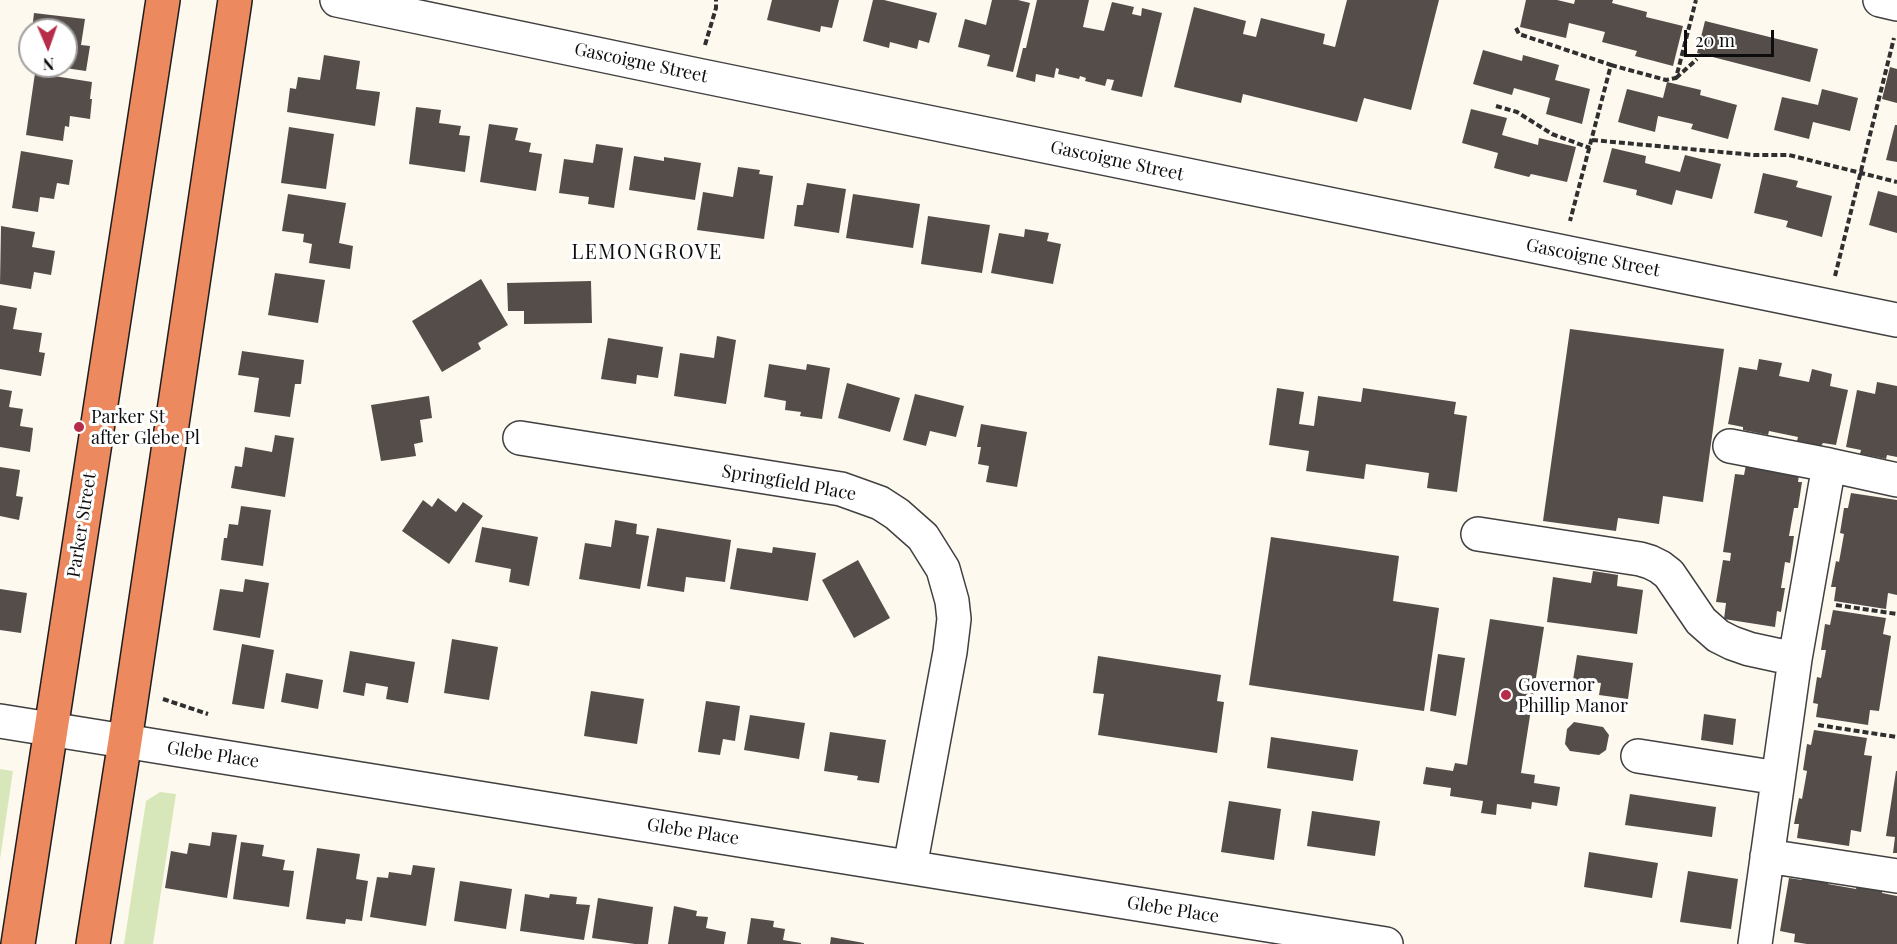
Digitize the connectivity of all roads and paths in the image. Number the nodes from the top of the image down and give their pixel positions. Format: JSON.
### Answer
{"nodes":[{"id":1,"x":163,"y":0,"type":"edge"},
{"id":2,"x":235,"y":0,"type":"edge"},
{"id":3,"x":337,"y":0,"type":"edge"},
{"id":4,"x":716,"y":0,"type":"edge"},
{"id":5,"x":1696,"y":0,"type":"edge"},
{"id":6,"x":1880,"y":0,"type":"edge"},
{"id":7,"x":1897,"y":4,"type":"edge"},
{"id":8,"x":1516,"y":28,"type":"dead end"},
{"id":9,"x":1894,"y":38,"type":"dead end"},
{"id":10,"x":1697,"y":59,"type":"dead end"},
{"id":11,"x":1611,"y":65,"type":"junction"},
{"id":12,"x":697,"y":75,"type":"junction"},
{"id":13,"x":1676,"y":78,"type":"junction"},
{"id":14,"x":1496,"y":106,"type":"dead end"},
{"id":15,"x":1592,"y":140,"type":"junction"},
{"id":16,"x":1590,"y":148,"type":"junction"},
{"id":17,"x":1860,"y":172,"type":"junction"},
{"id":18,"x":1897,"y":182,"type":"edge"},
{"id":19,"x":1570,"y":222,"type":"dead end"},
{"id":20,"x":1835,"y":276,"type":"dead end"},
{"id":21,"x":1897,"y":320,"type":"edge"},
{"id":22,"x":520,"y":438,"type":"dead end"},
{"id":23,"x":1730,"y":446,"type":"dead end"},
{"id":24,"x":1829,"y":465,"type":"junction"},
{"id":25,"x":1897,"y":480,"type":"edge"},
{"id":26,"x":1478,"y":534,"type":"dead end"},
{"id":27,"x":1806,"y":600,"type":"junction"},
{"id":28,"x":1897,"y":614,"type":"edge"},
{"id":29,"x":1795,"y":659,"type":"junction"},
{"id":30,"x":159,"y":698,"type":"dead end"},
{"id":31,"x":208,"y":714,"type":"dead end"},
{"id":32,"x":0,"y":721,"type":"edge"},
{"id":33,"x":1786,"y":721,"type":"junction"},
{"id":34,"x":51,"y":729,"type":"junction"},
{"id":35,"x":1897,"y":737,"type":"edge"},
{"id":36,"x":125,"y":741,"type":"junction"},
{"id":37,"x":1638,"y":756,"type":"dead end"},
{"id":38,"x":1778,"y":777,"type":"junction"},
{"id":39,"x":1767,"y":856,"type":"junction"},
{"id":40,"x":910,"y":867,"type":"junction"},
{"id":41,"x":1897,"y":876,"type":"edge"},
{"id":42,"x":18,"y":944,"type":"edge"},
{"id":43,"x":93,"y":944,"type":"edge"},
{"id":44,"x":1386,"y":944,"type":"edge"},
{"id":45,"x":1755,"y":944,"type":"edge"}],
"edges":[{"from":1,"to":34,"type":"highway","name":"Parker Street"},
{"from":2,"to":36,"type":"highway"},
{"from":3,"to":12,"type":"street","name":"Gascoigne Street"},
{"from":4,"to":12,"type":"path"},
{"from":5,"to":13,"type":"path"},
{"from":6,"to":7,"type":"street"},
{"from":8,"to":11,"type":"path"},
{"from":9,"to":17,"type":"path"},
{"from":10,"to":13,"type":"path"},
{"from":11,"to":13,"type":"path"},
{"from":11,"to":15,"type":"path"},
{"from":12,"to":21,"type":"street","name":"Gascoigne Street"},
{"from":14,"to":16,"type":"path"},
{"from":15,"to":16,"type":"path"},
{"from":15,"to":17,"type":"path"},
{"from":16,"to":19,"type":"path"},
{"from":17,"to":18,"type":"path"},
{"from":17,"to":20,"type":"path"},
{"from":22,"to":40,"type":"street","name":"Springfield Place"},
{"from":23,"to":24,"type":"street"},
{"from":24,"to":25,"type":"street"},
{"from":24,"to":27,"type":"street"},
{"from":26,"to":29,"type":"street"},
{"from":27,"to":28,"type":"path"},
{"from":27,"to":29,"type":"street"},
{"from":29,"to":33,"type":"street"},
{"from":30,"to":31,"type":"path"},
{"from":32,"to":34,"type":"street","name":"Glebe Place"},
{"from":33,"to":35,"type":"path"},
{"from":33,"to":38,"type":"street"},
{"from":34,"to":36,"type":"street","name":"Glebe Place"},
{"from":34,"to":42,"type":"highway","name":"Parker Street"},
{"from":36,"to":40,"type":"street","name":"Glebe Place"},
{"from":36,"to":43,"type":"highway"},
{"from":37,"to":38,"type":"street"},
{"from":38,"to":39,"type":"street"},
{"from":39,"to":41,"type":"street"},
{"from":39,"to":45,"type":"street"},
{"from":40,"to":44,"type":"street","name":"Glebe Place"}]}
